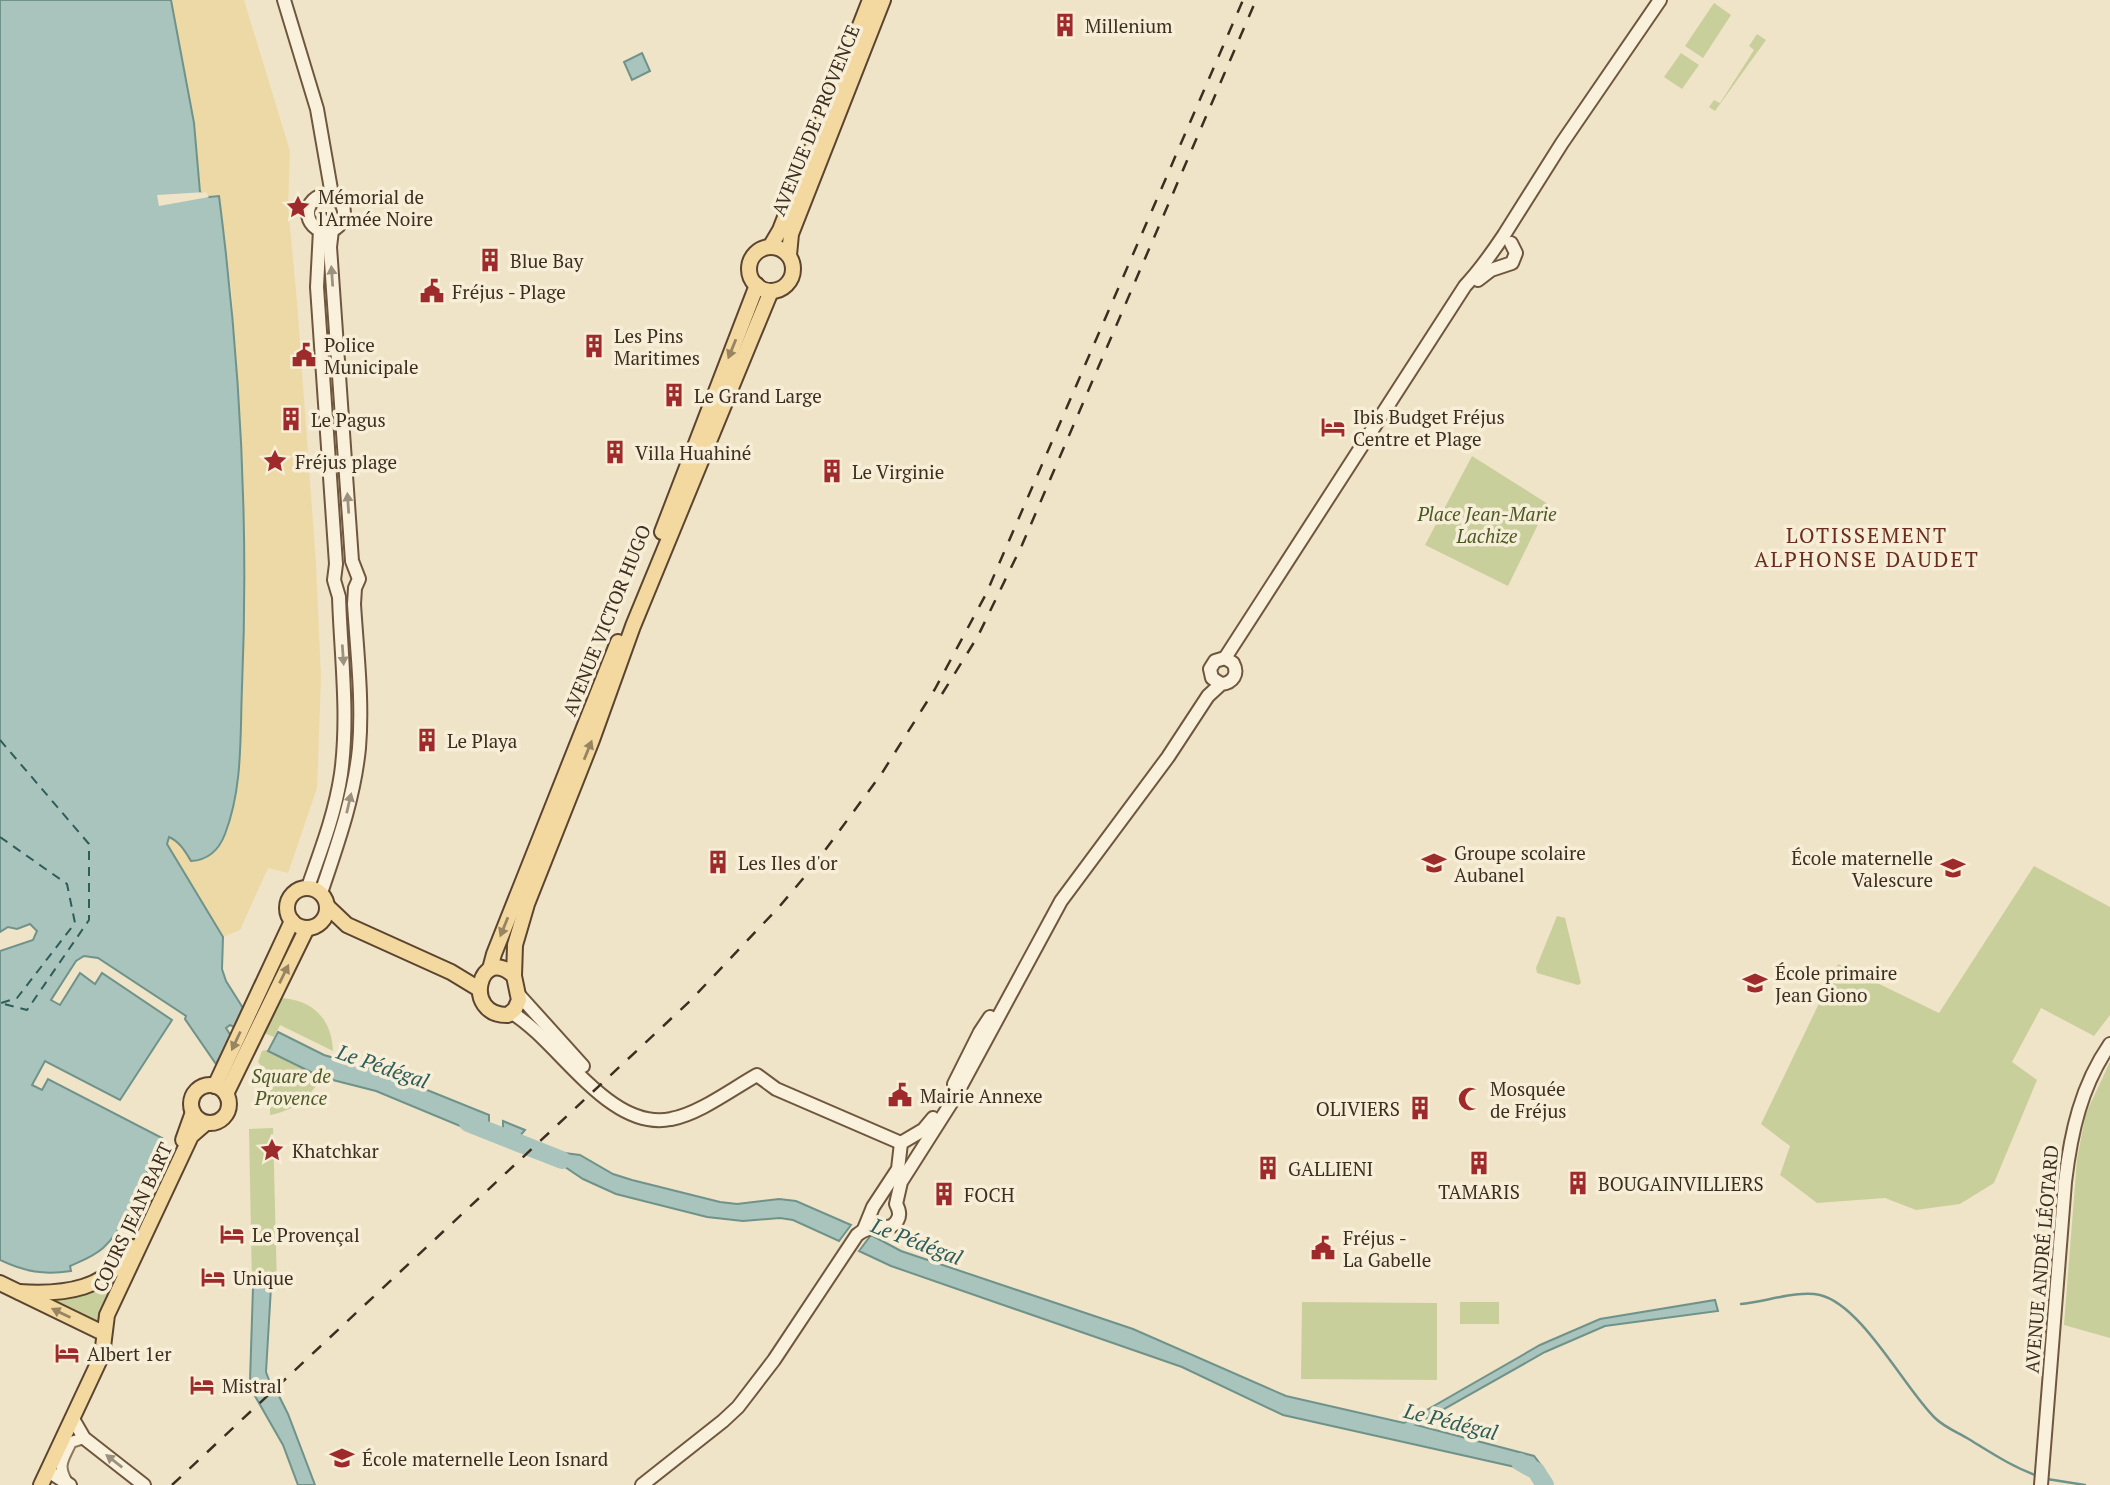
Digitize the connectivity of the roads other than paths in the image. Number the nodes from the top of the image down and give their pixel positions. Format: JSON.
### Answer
{"nodes":[{"id":1,"x":284,"y":0,"type":"edge"},
{"id":2,"x":870,"y":0,"type":"edge"},
{"id":3,"x":883,"y":0,"type":"edge"},
{"id":4,"x":1661,"y":0,"type":"edge"},
{"id":5,"x":1667,"y":0,"type":"edge"},
{"id":6,"x":332,"y":195,"type":"junction"},
{"id":7,"x":326,"y":230,"type":"junction"},
{"id":8,"x":1501,"y":245,"type":"junction"},
{"id":9,"x":770,"y":247,"type":"junction"},
{"id":10,"x":789,"y":255,"type":"junction"},
{"id":11,"x":1503,"y":266,"type":"junction"},
{"id":12,"x":764,"y":288,"type":"junction"},
{"id":13,"x":355,"y":570,"type":"junction"},
{"id":14,"x":336,"y":572,"type":"junction"},
{"id":15,"x":337,"y":587,"type":"junction"},
{"id":16,"x":355,"y":588,"type":"junction"},
{"id":17,"x":1229,"y":661,"type":"junction"},
{"id":18,"x":1216,"y":681,"type":"junction"},
{"id":19,"x":319,"y":896,"type":"junction"},
{"id":20,"x":292,"y":921,"type":"junction"},
{"id":21,"x":347,"y":925,"type":"junction"},
{"id":22,"x":313,"y":926,"type":"junction"},
{"id":23,"x":514,"y":976,"type":"junction"},
{"id":24,"x":483,"y":978,"type":"junction"},
{"id":25,"x":519,"y":995,"type":"junction"},
{"id":26,"x":512,"y":1013,"type":"junction"},
{"id":27,"x":2110,"y":1044,"type":"edge"},
{"id":28,"x":224,"y":1088,"type":"junction"},
{"id":29,"x":606,"y":1097,"type":"junction"},
{"id":30,"x":193,"y":1112,"type":"junction"},
{"id":31,"x":206,"y":1123,"type":"junction"},
{"id":32,"x":905,"y":1145,"type":"junction"},
{"id":33,"x":918,"y":1154,"type":"junction"},
{"id":34,"x":896,"y":1204,"type":"junction"},
{"id":35,"x":875,"y":1207,"type":"junction"},
{"id":36,"x":879,"y":1226,"type":"junction"},
{"id":37,"x":863,"y":1230,"type":"junction"},
{"id":38,"x":0,"y":1283,"type":"edge"},
{"id":39,"x":19,"y":1292,"type":"junction"},
{"id":40,"x":103,"y":1333,"type":"junction"},
{"id":41,"x":73,"y":1419,"type":"junction"},
{"id":42,"x":84,"y":1438,"type":"junction"},
{"id":43,"x":48,"y":1471,"type":"junction"},
{"id":44,"x":69,"y":1484,"type":"edge"},
{"id":45,"x":41,"y":1485,"type":"edge"},
{"id":46,"x":144,"y":1485,"type":"edge"},
{"id":47,"x":642,"y":1485,"type":"edge"},
{"id":48,"x":2041,"y":1485,"type":"edge"}],
"edges":[{"from":1,"to":6,"type":"main road"},
{"from":2,"to":9,"type":"main road","name":"AVENUE DE PROVENCE"},
{"from":3,"to":10,"type":"main road","name":"AVENUE DE PROVENCE"},
{"from":4,"to":8,"type":"main road"},
{"from":5,"to":8,"type":"main road"},
{"from":6,"to":7,"type":"main road"},
{"from":6,"to":7,"type":"main road"},
{"from":13,"to":7,"type":"main road","one_way":true},
{"from":7,"to":14,"type":"main road"},
{"from":8,"to":11,"type":"main road"},
{"from":8,"to":11,"type":"main road"},
{"from":8,"to":17,"type":"main road"},
{"from":9,"to":10,"type":"main road"},
{"from":9,"to":12,"type":"main road"},
{"from":10,"to":12,"type":"main road"},
{"from":11,"to":17,"type":"main road"},
{"from":23,"to":12,"type":"main road","name":"AVENUE VICTOR HUGO","one_way":true},
{"from":12,"to":24,"type":"main road","name":"AVENUE VICTOR HUGO","one_way":true},
{"from":13,"to":14,"type":"main road"},
{"from":13,"to":16,"type":"main road"},
{"from":14,"to":15,"type":"main road"},
{"from":15,"to":16,"type":"main road"},
{"from":15,"to":19,"type":"main road","one_way":true},
{"from":19,"to":16,"type":"main road","one_way":true},
{"from":17,"to":18,"type":"main road"},
{"from":17,"to":18,"type":"main road"},
{"from":18,"to":32,"type":"main road"},
{"from":18,"to":33,"type":"main road"},
{"from":19,"to":20,"type":"main road"},
{"from":19,"to":21,"type":"main road"},
{"from":19,"to":22,"type":"main road"},
{"from":20,"to":22,"type":"main road"},
{"from":20,"to":28,"type":"main road","one_way":true},
{"from":21,"to":22,"type":"main road"},
{"from":21,"to":24,"type":"main road"},
{"from":28,"to":22,"type":"main road","one_way":true},
{"from":23,"to":24,"type":"main road"},
{"from":23,"to":25,"type":"main road"},
{"from":24,"to":26,"type":"main road"},
{"from":25,"to":26,"type":"main road"},
{"from":25,"to":29,"type":"main road"},
{"from":26,"to":29,"type":"main road"},
{"from":27,"to":48,"type":"main road","name":"AVENUE ANDRÉ LÉOTARD"},
{"from":28,"to":30,"type":"main road"},
{"from":28,"to":31,"type":"main road"},
{"from":29,"to":32,"type":"main road"},
{"from":30,"to":31,"type":"main road"},
{"from":30,"to":39,"type":"main road","name":"COURS JEAN BART"},
{"from":31,"to":40,"type":"main road","name":"COURS JEAN BART"},
{"from":32,"to":33,"type":"main road"},
{"from":32,"to":33,"type":"main road"},
{"from":32,"to":35,"type":"main road"},
{"from":33,"to":34,"type":"main road"},
{"from":34,"to":35,"type":"main road"},
{"from":34,"to":36,"type":"main road"},
{"from":35,"to":36,"type":"main road"},
{"from":35,"to":37,"type":"main road"},
{"from":36,"to":37,"type":"main road"},
{"from":37,"to":47,"type":"main road"},
{"from":38,"to":39,"type":"main road"},
{"from":40,"to":39,"type":"main road","one_way":true},
{"from":40,"to":41,"type":"main road","name":"COURS JEAN BART"},
{"from":41,"to":42,"type":"main road"},
{"from":41,"to":43,"type":"main road","name":"COURS JEAN BART"},
{"from":42,"to":44,"type":"street"},
{"from":46,"to":42,"type":"main road","one_way":true},
{"from":43,"to":44,"type":"main road"},
{"from":43,"to":45,"type":"main road","name":"COURS JEAN BART"}]}
